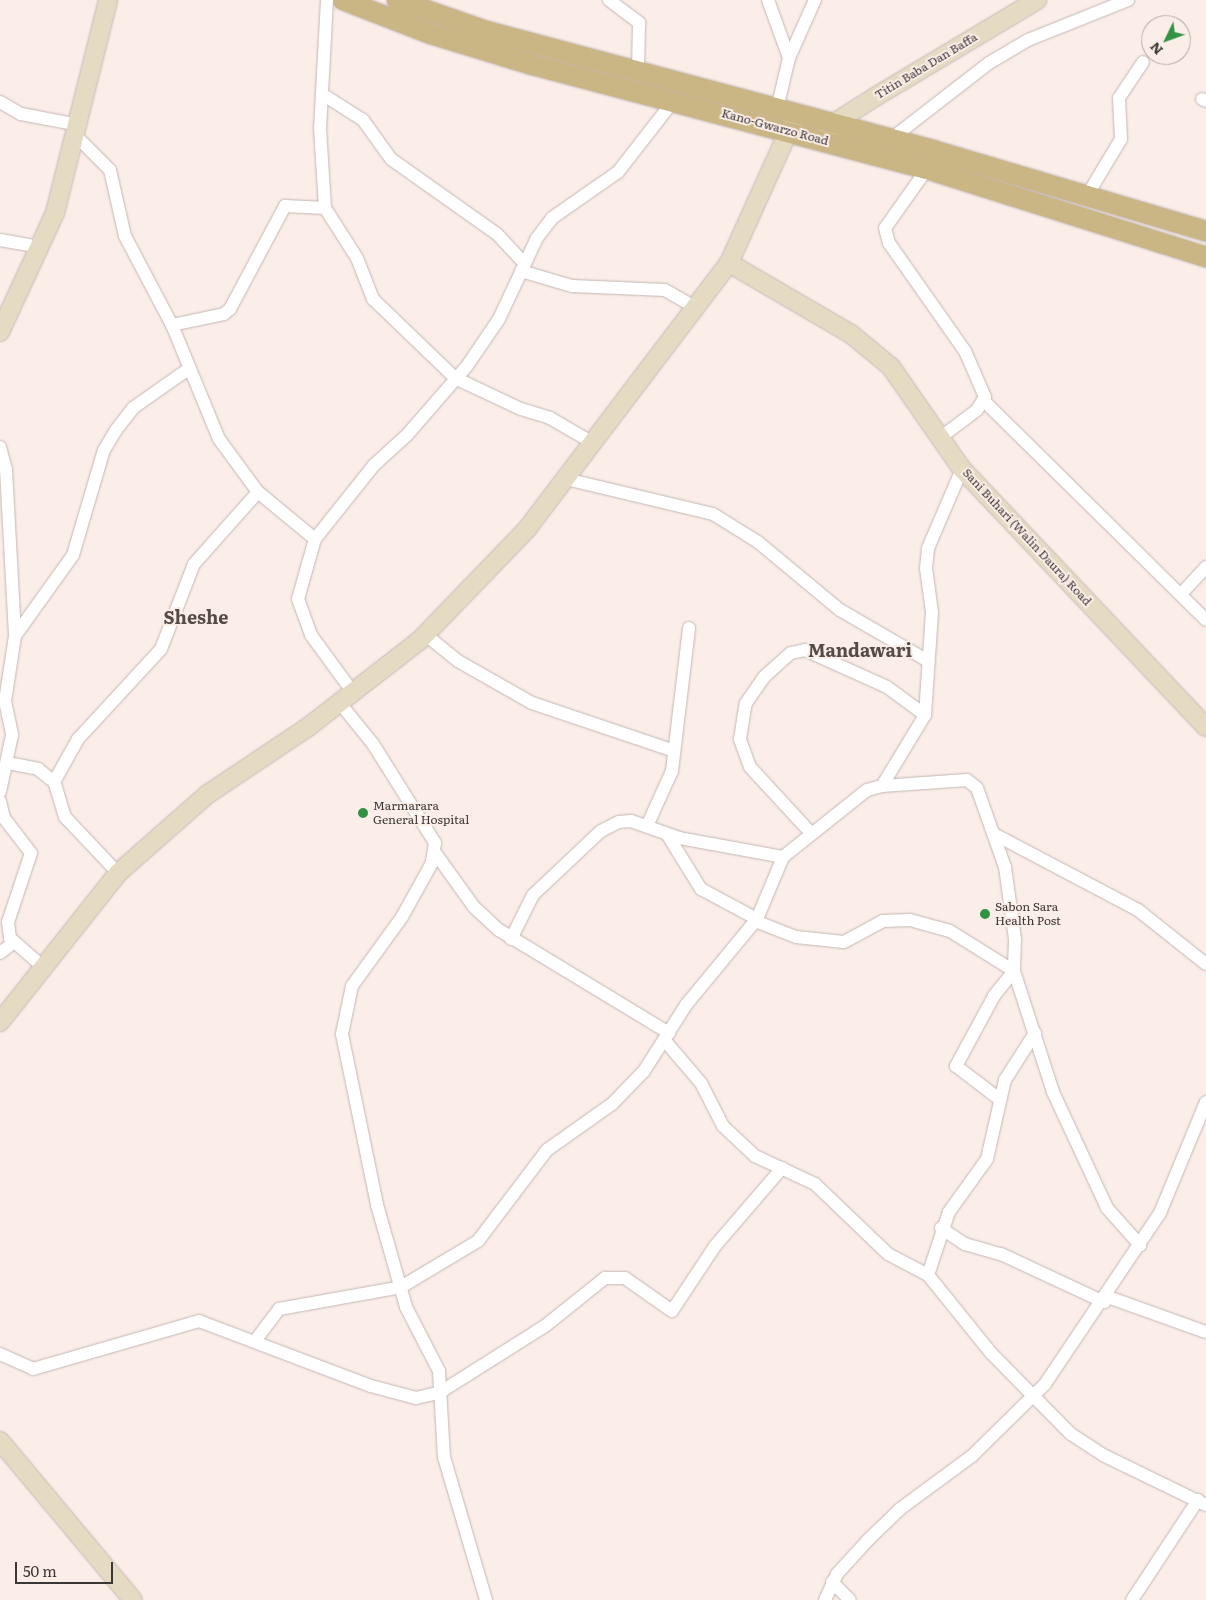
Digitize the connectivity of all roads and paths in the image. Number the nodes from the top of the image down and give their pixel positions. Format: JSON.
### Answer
{"nodes":[{"id":1,"x":108,"y":0,"type":"edge"},
{"id":2,"x":326,"y":0,"type":"edge"},
{"id":3,"x":343,"y":0,"type":"edge"},
{"id":4,"x":396,"y":0,"type":"edge"},
{"id":5,"x":609,"y":0,"type":"edge"},
{"id":6,"x":768,"y":0,"type":"edge"},
{"id":7,"x":815,"y":0,"type":"edge"},
{"id":8,"x":1037,"y":0,"type":"edge"},
{"id":9,"x":1128,"y":0,"type":"edge"},
{"id":10,"x":789,"y":58,"type":"junction"},
{"id":11,"x":1141,"y":65,"type":"edge"},
{"id":12,"x":638,"y":70,"type":"junction"},
{"id":13,"x":322,"y":94,"type":"junction"},
{"id":14,"x":674,"y":100,"type":"junction"},
{"id":15,"x":0,"y":102,"type":"edge"},
{"id":16,"x":787,"y":118,"type":"junction"},
{"id":17,"x":834,"y":123,"type":"junction"},
{"id":18,"x":79,"y":131,"type":"junction"},
{"id":19,"x":891,"y":139,"type":"junction"},
{"id":20,"x":823,"y":141,"type":"junction"},
{"id":21,"x":927,"y":169,"type":"junction"},
{"id":22,"x":1088,"y":194,"type":"junction"},
{"id":23,"x":325,"y":208,"type":"junction"},
{"id":24,"x":1197,"y":228,"type":"edge"},
{"id":25,"x":0,"y":240,"type":"edge"},
{"id":26,"x":39,"y":247,"type":"junction"},
{"id":27,"x":1182,"y":249,"type":"junction"},
{"id":28,"x":1206,"y":257,"type":"edge"},
{"id":29,"x":729,"y":263,"type":"junction"},
{"id":30,"x":522,"y":267,"type":"junction"},
{"id":31,"x":696,"y":308,"type":"junction"},
{"id":32,"x":172,"y":325,"type":"junction"},
{"id":33,"x":0,"y":332,"type":"edge"},
{"id":34,"x":187,"y":370,"type":"junction"},
{"id":35,"x":455,"y":378,"type":"junction"},
{"id":36,"x":984,"y":402,"type":"junction"},
{"id":37,"x":941,"y":437,"type":"junction"},
{"id":38,"x":593,"y":443,"type":"junction"},
{"id":39,"x":0,"y":447,"type":"edge"},
{"id":40,"x":962,"y":469,"type":"junction"},
{"id":41,"x":566,"y":479,"type":"junction"},
{"id":42,"x":258,"y":492,"type":"junction"},
{"id":43,"x":315,"y":539,"type":"junction"},
{"id":44,"x":1206,"y":567,"type":"edge"},
{"id":45,"x":1181,"y":594,"type":"junction"},
{"id":46,"x":1206,"y":620,"type":"edge"},
{"id":47,"x":689,"y":628,"type":"dead end"},
{"id":48,"x":426,"y":635,"type":"junction"},
{"id":49,"x":15,"y":636,"type":"junction"},
{"id":50,"x":928,"y":660,"type":"junction"},
{"id":51,"x":345,"y":697,"type":"junction"},
{"id":52,"x":924,"y":716,"type":"junction"},
{"id":53,"x":1206,"y":727,"type":"edge"},
{"id":54,"x":672,"y":750,"type":"junction"},
{"id":55,"x":8,"y":762,"type":"junction"},
{"id":56,"x":54,"y":782,"type":"junction"},
{"id":57,"x":882,"y":786,"type":"junction"},
{"id":58,"x":0,"y":792,"type":"edge"},
{"id":59,"x":0,"y":801,"type":"edge"},
{"id":60,"x":647,"y":826,"type":"junction"},
{"id":61,"x":810,"y":832,"type":"junction"},
{"id":62,"x":666,"y":834,"type":"junction"},
{"id":63,"x":994,"y":834,"type":"junction"},
{"id":64,"x":436,"y":854,"type":"junction"},
{"id":65,"x":783,"y":857,"type":"junction"},
{"id":66,"x":118,"y":873,"type":"junction"},
{"id":67,"x":756,"y":920,"type":"junction"},
{"id":68,"x":511,"y":938,"type":"junction"},
{"id":69,"x":13,"y":943,"type":"junction"},
{"id":70,"x":0,"y":953,"type":"edge"},
{"id":71,"x":1206,"y":964,"type":"edge"},
{"id":72,"x":43,"y":967,"type":"junction"},
{"id":73,"x":1014,"y":971,"type":"junction"},
{"id":74,"x":0,"y":1022,"type":"edge"},
{"id":75,"x":1035,"y":1033,"type":"junction"},
{"id":76,"x":668,"y":1038,"type":"junction"},
{"id":77,"x":998,"y":1098,"type":"junction"},
{"id":78,"x":1206,"y":1102,"type":"edge"},
{"id":79,"x":782,"y":1168,"type":"junction"},
{"id":80,"x":941,"y":1228,"type":"junction"},
{"id":81,"x":1140,"y":1245,"type":"junction"},
{"id":82,"x":928,"y":1275,"type":"junction"},
{"id":83,"x":401,"y":1287,"type":"junction"},
{"id":84,"x":1106,"y":1299,"type":"junction"},
{"id":85,"x":1206,"y":1332,"type":"edge"},
{"id":86,"x":256,"y":1341,"type":"junction"},
{"id":87,"x":0,"y":1354,"type":"edge"},
{"id":88,"x":442,"y":1392,"type":"junction"},
{"id":89,"x":1033,"y":1396,"type":"junction"},
{"id":90,"x":0,"y":1440,"type":"edge"},
{"id":91,"x":1202,"y":1503,"type":"edge"},
{"id":92,"x":832,"y":1582,"type":"junction"},
{"id":93,"x":133,"y":1600,"type":"edge"},
{"id":94,"x":486,"y":1600,"type":"edge"},
{"id":95,"x":825,"y":1600,"type":"edge"},
{"id":96,"x":850,"y":1600,"type":"edge"},
{"id":97,"x":1132,"y":1600,"type":"edge"}],
"edges":[{"from":1,"to":18,"type":"street"},
{"from":2,"to":13,"type":"street"},
{"from":3,"to":14,"type":"main road","name":"Kano-Gwarzo Road"},
{"from":4,"to":12,"type":"main road","name":"Kano-Gwarzo Road"},
{"from":5,"to":12,"type":"street"},
{"from":6,"to":10,"type":"street"},
{"from":7,"to":10,"type":"street"},
{"from":8,"to":17,"type":"street","name":"Titin Baba Dan Baffa"},
{"from":9,"to":19,"type":"street"},
{"from":10,"to":16,"type":"street"},
{"from":11,"to":22,"type":"street"},
{"from":12,"to":16,"type":"main road","name":"Kano-Gwarzo Road"},
{"from":13,"to":23,"type":"street"},
{"from":13,"to":30,"type":"street"},
{"from":14,"to":16,"type":"main road","name":"Kano-Gwarzo Road"},
{"from":14,"to":30,"type":"street"},
{"from":15,"to":18,"type":"street"},
{"from":16,"to":17,"type":"main road","name":"Kano-Gwarzo Road"},
{"from":16,"to":20,"type":"main road","name":"Kano-Gwarzo Road"},
{"from":16,"to":29,"type":"street"},
{"from":17,"to":19,"type":"main road","name":"Kano-Gwarzo Road"},
{"from":17,"to":20,"type":"street","name":"Titin Baba Dan Baffa"},
{"from":18,"to":26,"type":"street"},
{"from":18,"to":32,"type":"street"},
{"from":19,"to":22,"type":"main road","name":"Kano-Gwarzo Road"},
{"from":20,"to":21,"type":"main road","name":"Kano-Gwarzo Road"},
{"from":21,"to":27,"type":"main road","name":"Kano-Gwarzo Road"},
{"from":21,"to":36,"type":"street"},
{"from":22,"to":24,"type":"main road","name":"Kano-Gwarzo Road"},
{"from":23,"to":32,"type":"street"},
{"from":23,"to":35,"type":"street"},
{"from":24,"to":27,"type":"main road"},
{"from":25,"to":26,"type":"street"},
{"from":26,"to":33,"type":"street"},
{"from":27,"to":28,"type":"main road","name":"Kano-Gwarzo Road"},
{"from":29,"to":31,"type":"street"},
{"from":29,"to":37,"type":"street","name":"Sani Buhari (Walin Daura) Road"},
{"from":30,"to":31,"type":"street"},
{"from":30,"to":35,"type":"street"},
{"from":31,"to":38,"type":"street"},
{"from":32,"to":34,"type":"street"},
{"from":34,"to":42,"type":"street"},
{"from":34,"to":49,"type":"street"},
{"from":35,"to":38,"type":"street"},
{"from":35,"to":43,"type":"street"},
{"from":36,"to":37,"type":"street"},
{"from":36,"to":45,"type":"street"},
{"from":37,"to":40,"type":"street","name":"Sani Buhari (Walin Daura) Road"},
{"from":38,"to":41,"type":"street"},
{"from":39,"to":49,"type":"street"},
{"from":40,"to":50,"type":"street"},
{"from":40,"to":53,"type":"street","name":"Sani Buhari (Walin Daura) Road"},
{"from":41,"to":48,"type":"street"},
{"from":41,"to":50,"type":"street"},
{"from":42,"to":43,"type":"street"},
{"from":42,"to":56,"type":"street"},
{"from":43,"to":51,"type":"street"},
{"from":44,"to":45,"type":"street"},
{"from":45,"to":46,"type":"street"},
{"from":47,"to":54,"type":"street"},
{"from":48,"to":51,"type":"street"},
{"from":48,"to":54,"type":"street"},
{"from":49,"to":55,"type":"street"},
{"from":50,"to":52,"type":"street"},
{"from":51,"to":64,"type":"street"},
{"from":51,"to":66,"type":"street"},
{"from":52,"to":57,"type":"street"},
{"from":52,"to":61,"type":"street"},
{"from":54,"to":60,"type":"street"},
{"from":55,"to":56,"type":"street"},
{"from":55,"to":58,"type":"street"},
{"from":56,"to":66,"type":"street"},
{"from":57,"to":61,"type":"street"},
{"from":57,"to":63,"type":"street"},
{"from":59,"to":69,"type":"street"},
{"from":60,"to":62,"type":"street"},
{"from":60,"to":68,"type":"street"},
{"from":61,"to":65,"type":"street"},
{"from":62,"to":65,"type":"street"},
{"from":62,"to":67,"type":"street"},
{"from":63,"to":71,"type":"street"},
{"from":63,"to":73,"type":"street"},
{"from":64,"to":68,"type":"street"},
{"from":64,"to":83,"type":"street"},
{"from":65,"to":67,"type":"street"},
{"from":66,"to":72,"type":"street"},
{"from":67,"to":73,"type":"street"},
{"from":67,"to":76,"type":"street"},
{"from":68,"to":76,"type":"street"},
{"from":69,"to":70,"type":"street"},
{"from":69,"to":72,"type":"street"},
{"from":72,"to":74,"type":"street"},
{"from":73,"to":75,"type":"street"},
{"from":73,"to":77,"type":"street"},
{"from":75,"to":77,"type":"street"},
{"from":75,"to":81,"type":"street"},
{"from":76,"to":79,"type":"street"},
{"from":76,"to":83,"type":"street"},
{"from":77,"to":80,"type":"street"},
{"from":78,"to":81,"type":"street"},
{"from":79,"to":82,"type":"street"},
{"from":79,"to":88,"type":"street"},
{"from":80,"to":82,"type":"street"},
{"from":80,"to":84,"type":"street"},
{"from":81,"to":84,"type":"street"},
{"from":82,"to":89,"type":"street"},
{"from":83,"to":86,"type":"street"},
{"from":83,"to":88,"type":"street"},
{"from":84,"to":85,"type":"street"},
{"from":84,"to":89,"type":"street"},
{"from":86,"to":87,"type":"street"},
{"from":86,"to":88,"type":"street"},
{"from":88,"to":94,"type":"street"},
{"from":89,"to":91,"type":"street"},
{"from":89,"to":92,"type":"street"},
{"from":90,"to":93,"type":"street"},
{"from":91,"to":97,"type":"street"},
{"from":92,"to":95,"type":"street"},
{"from":92,"to":96,"type":"street"}]}
